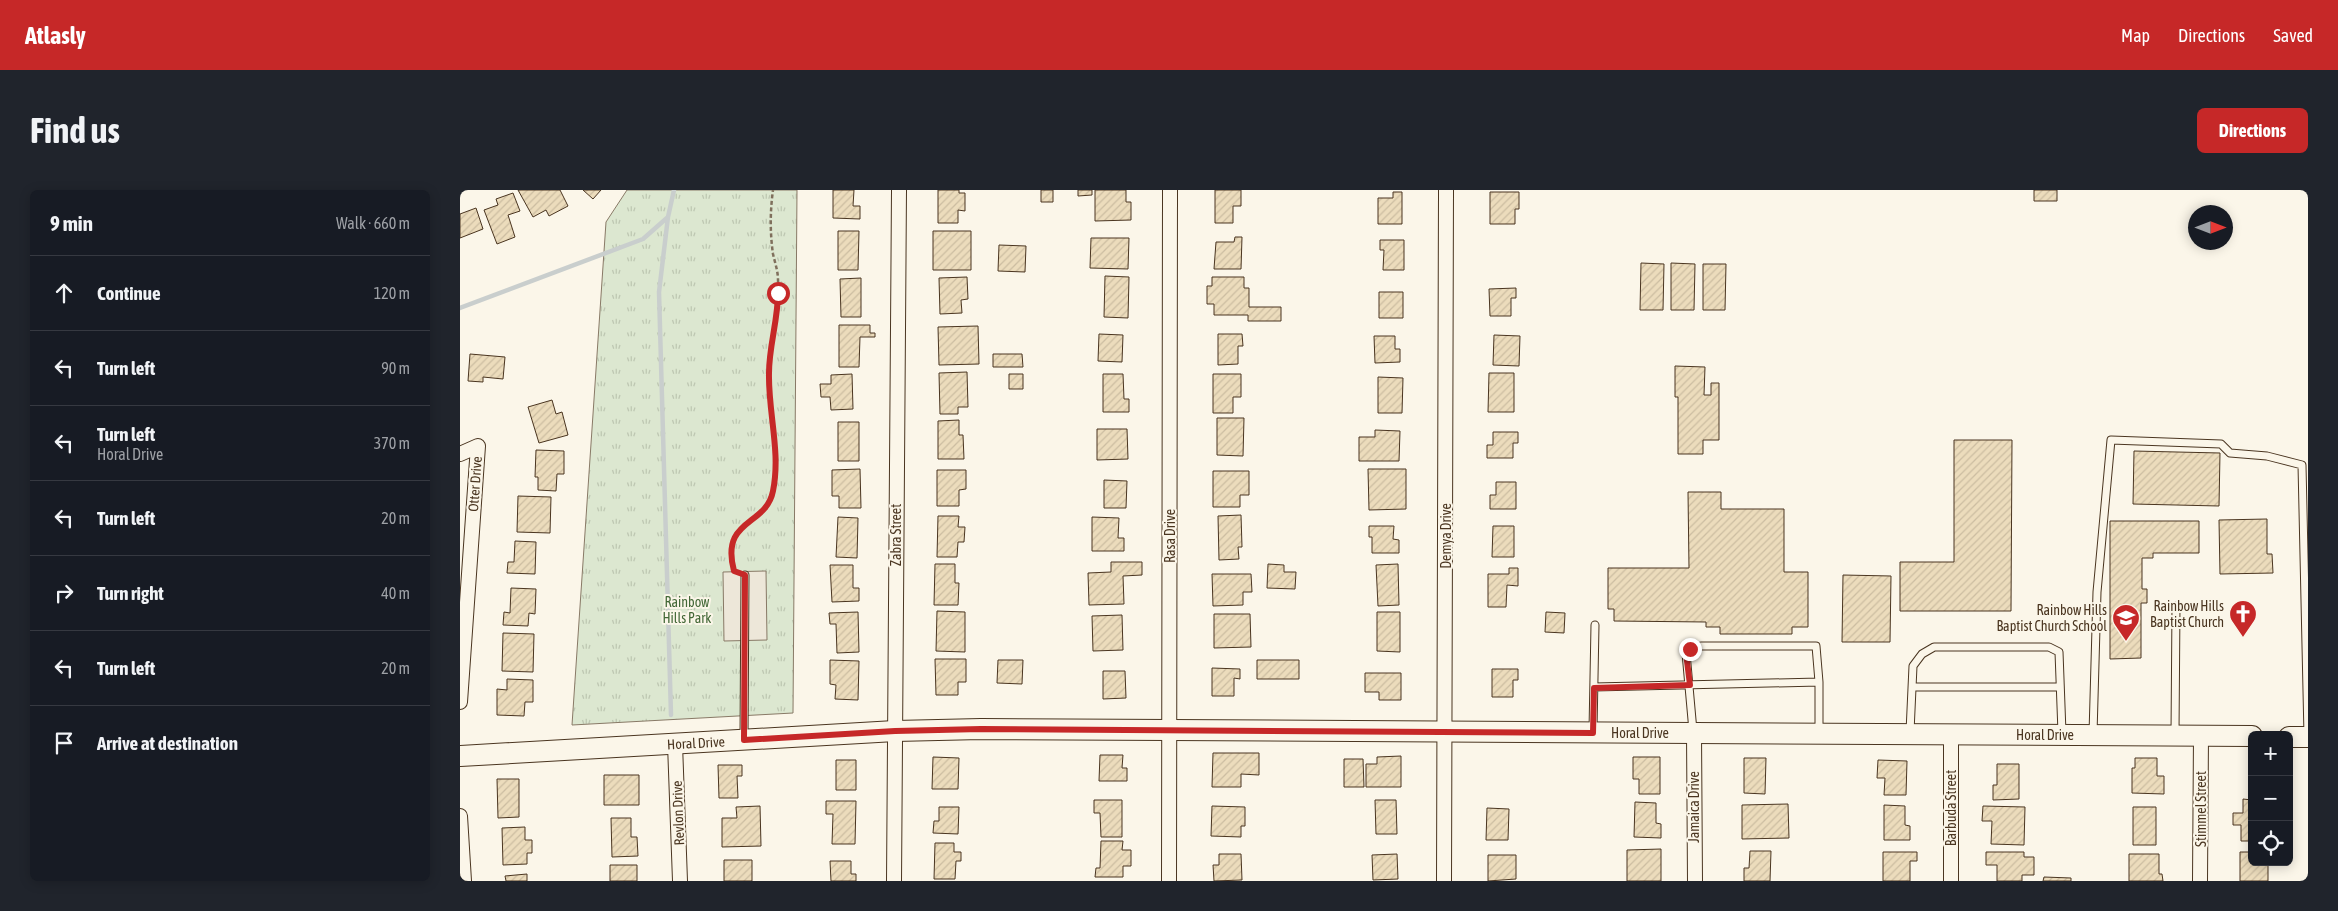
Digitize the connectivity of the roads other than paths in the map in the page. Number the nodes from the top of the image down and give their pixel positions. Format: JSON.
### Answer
{"nodes":[{"id":1,"x":899,"y":190,"type":"edge"},
{"id":2,"x":1170,"y":190,"type":"edge"},
{"id":3,"x":1446,"y":190,"type":"edge"},
{"id":4,"x":460,"y":454,"type":"edge"},
{"id":5,"x":745,"y":575,"type":"road end"},
{"id":6,"x":2176,"y":606,"type":"dead end"},
{"id":7,"x":1595,"y":625,"type":"dead end"},
{"id":8,"x":1819,"y":682,"type":"junction"},
{"id":9,"x":1690,"y":685,"type":"junction"},
{"id":10,"x":1912,"y":687,"type":"junction"},
{"id":11,"x":1594,"y":688,"type":"junction"},
{"id":12,"x":2060,"y":688,"type":"junction"},
{"id":13,"x":460,"y":702,"type":"edge"},
{"id":14,"x":895,"y":731,"type":"junction"},
{"id":15,"x":1170,"y":731,"type":"junction"},
{"id":16,"x":1445,"y":733,"type":"junction"},
{"id":17,"x":1593,"y":733,"type":"junction"},
{"id":18,"x":1694,"y":734,"type":"junction"},
{"id":19,"x":1819,"y":734,"type":"junction"},
{"id":20,"x":1910,"y":734,"type":"junction"},
{"id":21,"x":1951,"y":735,"type":"junction"},
{"id":22,"x":2062,"y":736,"type":"junction"},
{"id":23,"x":2093,"y":736,"type":"junction"},
{"id":24,"x":2175,"y":736,"type":"junction"},
{"id":25,"x":2201,"y":736,"type":"junction"},
{"id":26,"x":2248,"y":736,"type":"edge"},
{"id":27,"x":2293,"y":736,"type":"edge"},
{"id":28,"x":2308,"y":737,"type":"edge"},
{"id":29,"x":744,"y":740,"type":"junction"},
{"id":30,"x":675,"y":744,"type":"junction"},
{"id":31,"x":460,"y":756,"type":"edge"},
{"id":32,"x":460,"y":816,"type":"edge"},
{"id":33,"x":464,"y":881,"type":"edge"},
{"id":34,"x":680,"y":881,"type":"edge"},
{"id":35,"x":894,"y":881,"type":"edge"},
{"id":36,"x":1169,"y":881,"type":"edge"},
{"id":37,"x":1444,"y":881,"type":"edge"},
{"id":38,"x":1695,"y":881,"type":"edge"},
{"id":39,"x":1951,"y":881,"type":"edge"},
{"id":40,"x":2200,"y":881,"type":"edge"}],
"edges":[{"from":1,"to":14,"type":"street","name":"Zabra Street"},
{"from":2,"to":15,"type":"street","name":"Rasa Drive"},
{"from":3,"to":16,"type":"street","name":"Demya Drive"},
{"from":4,"to":13,"type":"street","name":"Otter Drive"},
{"from":5,"to":29,"type":"lane"},
{"from":6,"to":24,"type":"lane"},
{"from":7,"to":11,"type":"lane"},
{"from":8,"to":9,"type":"lane"},
{"from":8,"to":9,"type":"lane"},
{"from":8,"to":19,"type":"lane"},
{"from":9,"to":11,"type":"lane"},
{"from":9,"to":18,"type":"lane"},
{"from":10,"to":12,"type":"lane"},
{"from":10,"to":12,"type":"lane"},
{"from":10,"to":20,"type":"lane"},
{"from":11,"to":17,"type":"lane"},
{"from":12,"to":22,"type":"lane"},
{"from":14,"to":15,"type":"street","name":"Horal Drive"},
{"from":14,"to":29,"type":"street","name":"Horal Drive"},
{"from":14,"to":35,"type":"street","name":"Zabra Street"},
{"from":15,"to":16,"type":"street","name":"Horal Drive"},
{"from":15,"to":36,"type":"street","name":"Rasa Drive"},
{"from":16,"to":17,"type":"street","name":"Horal Drive"},
{"from":16,"to":37,"type":"street","name":"Demya Drive"},
{"from":17,"to":18,"type":"street","name":"Horal Drive"},
{"from":18,"to":19,"type":"street","name":"Horal Drive"},
{"from":18,"to":38,"type":"street","name":"Jamaica Drive"},
{"from":19,"to":20,"type":"street","name":"Horal Drive"},
{"from":20,"to":21,"type":"street","name":"Horal Drive"},
{"from":21,"to":22,"type":"street","name":"Horal Drive"},
{"from":21,"to":39,"type":"street","name":"Barbuda Street"},
{"from":22,"to":23,"type":"street","name":"Horal Drive"},
{"from":23,"to":24,"type":"street","name":"Horal Drive"},
{"from":23,"to":28,"type":"lane"},
{"from":24,"to":25,"type":"street","name":"Horal Drive"},
{"from":25,"to":26,"type":"street","name":"Horal Drive"},
{"from":25,"to":40,"type":"street","name":"Stimmel Street"},
{"from":27,"to":28,"type":"street"},
{"from":29,"to":30,"type":"street","name":"Horal Drive"},
{"from":30,"to":31,"type":"street","name":"Horal Drive"},
{"from":30,"to":34,"type":"street","name":"Revlon Drive"},
{"from":32,"to":33,"type":"street"}]}
